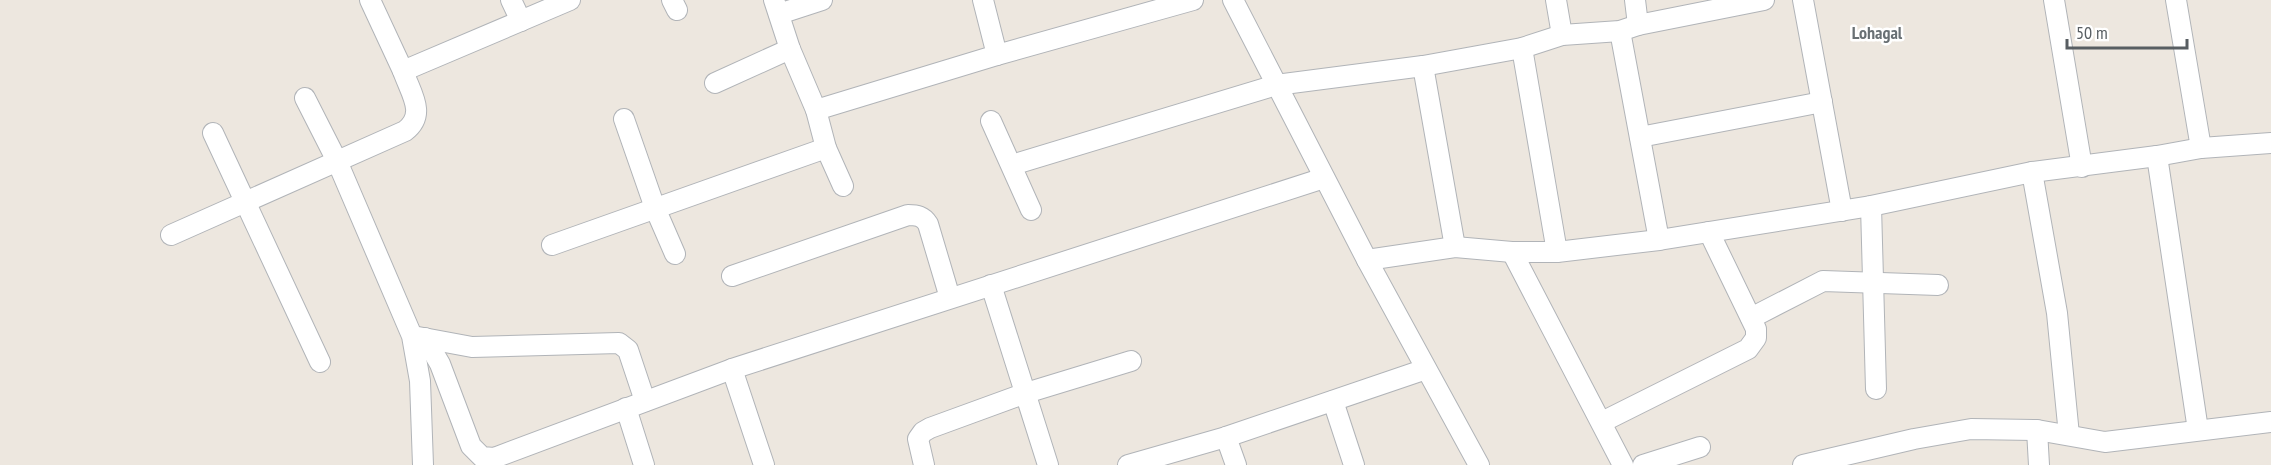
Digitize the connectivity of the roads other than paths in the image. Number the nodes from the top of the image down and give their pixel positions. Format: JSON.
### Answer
{"nodes":[{"id":1,"x":370,"y":0,"type":"edge"},
{"id":2,"x":512,"y":0,"type":"edge"},
{"id":3,"x":570,"y":0,"type":"edge"},
{"id":4,"x":822,"y":0,"type":"edge"},
{"id":5,"x":983,"y":0,"type":"edge"},
{"id":6,"x":1192,"y":0,"type":"edge"},
{"id":7,"x":1233,"y":0,"type":"edge"},
{"id":8,"x":1556,"y":0,"type":"edge"},
{"id":9,"x":1635,"y":0,"type":"edge"},
{"id":10,"x":1764,"y":0,"type":"edge"},
{"id":11,"x":1803,"y":0,"type":"edge"},
{"id":12,"x":2054,"y":0,"type":"edge"},
{"id":13,"x":2176,"y":0,"type":"edge"},
{"id":14,"x":1713,"y":5,"type":"edge"},
{"id":15,"x":777,"y":7,"type":"edge"},
{"id":16,"x":521,"y":21,"type":"junction"},
{"id":17,"x":1629,"y":28,"type":"junction"},
{"id":18,"x":1562,"y":35,"type":"junction"},
{"id":19,"x":1522,"y":48,"type":"junction"},
{"id":20,"x":790,"y":49,"type":"junction"},
{"id":21,"x":997,"y":55,"type":"junction"},
{"id":22,"x":1423,"y":66,"type":"junction"},
{"id":23,"x":403,"y":71,"type":"junction"},
{"id":24,"x":715,"y":83,"type":"dead end"},
{"id":25,"x":1276,"y":85,"type":"junction"},
{"id":26,"x":305,"y":98,"type":"dead end"},
{"id":27,"x":1822,"y":102,"type":"junction"},
{"id":28,"x":816,"y":110,"type":"junction"},
{"id":29,"x":624,"y":119,"type":"dead end"},
{"id":30,"x":991,"y":121,"type":"dead end"},
{"id":31,"x":213,"y":133,"type":"dead end"},
{"id":32,"x":1640,"y":137,"type":"junction"},
{"id":33,"x":2271,"y":143,"type":"edge"},
{"id":34,"x":826,"y":148,"type":"junction"},
{"id":35,"x":2200,"y":148,"type":"junction"},
{"id":36,"x":2157,"y":156,"type":"junction"},
{"id":37,"x":337,"y":161,"type":"junction"},
{"id":38,"x":1012,"y":165,"type":"junction"},
{"id":39,"x":2082,"y":167,"type":"junction"},
{"id":40,"x":2031,"y":172,"type":"junction"},
{"id":41,"x":1324,"y":178,"type":"junction"},
{"id":42,"x":843,"y":186,"type":"dead end"},
{"id":43,"x":244,"y":202,"type":"junction"},
{"id":44,"x":1871,"y":206,"type":"junction"},
{"id":45,"x":655,"y":208,"type":"junction"},
{"id":46,"x":1031,"y":210,"type":"dead end"},
{"id":47,"x":1842,"y":211,"type":"junction"},
{"id":48,"x":1708,"y":232,"type":"junction"},
{"id":49,"x":171,"y":235,"type":"dead end"},
{"id":50,"x":1659,"y":240,"type":"junction"},
{"id":51,"x":552,"y":245,"type":"dead end"},
{"id":52,"x":1455,"y":247,"type":"junction"},
{"id":53,"x":1512,"y":252,"type":"junction"},
{"id":54,"x":1557,"y":252,"type":"junction"},
{"id":55,"x":675,"y":254,"type":"dead end"},
{"id":56,"x":1367,"y":260,"type":"junction"},
{"id":57,"x":732,"y":276,"type":"dead end"},
{"id":58,"x":1874,"y":282,"type":"junction"},
{"id":59,"x":991,"y":285,"type":"junction"},
{"id":60,"x":1938,"y":285,"type":"dead end"},
{"id":61,"x":950,"y":298,"type":"junction"},
{"id":62,"x":1751,"y":318,"type":"junction"},
{"id":63,"x":418,"y":337,"type":"junction"},
{"id":64,"x":1131,"y":361,"type":"dead end"},
{"id":65,"x":320,"y":362,"type":"dead end"},
{"id":66,"x":732,"y":369,"type":"junction"},
{"id":67,"x":1426,"y":369,"type":"junction"},
{"id":68,"x":1876,"y":389,"type":"dead end"},
{"id":69,"x":1026,"y":393,"type":"junction"},
{"id":70,"x":1333,"y":400,"type":"junction"},
{"id":71,"x":645,"y":401,"type":"junction"},
{"id":72,"x":626,"y":408,"type":"junction"},
{"id":73,"x":1602,"y":422,"type":"junction"},
{"id":74,"x":2271,"y":422,"type":"edge"},
{"id":75,"x":2037,"y":430,"type":"junction"},
{"id":76,"x":2198,"y":430,"type":"junction"},
{"id":77,"x":2069,"y":435,"type":"junction"},
{"id":78,"x":1226,"y":437,"type":"junction"},
{"id":79,"x":1700,"y":447,"type":"dead end"},
{"id":80,"x":423,"y":465,"type":"edge"},
{"id":81,"x":644,"y":465,"type":"edge"},
{"id":82,"x":764,"y":465,"type":"edge"},
{"id":83,"x":924,"y":465,"type":"edge"},
{"id":84,"x":1048,"y":465,"type":"edge"},
{"id":85,"x":1128,"y":465,"type":"edge"},
{"id":86,"x":1236,"y":465,"type":"edge"},
{"id":87,"x":1354,"y":465,"type":"edge"},
{"id":88,"x":1479,"y":465,"type":"edge"},
{"id":89,"x":1623,"y":465,"type":"edge"},
{"id":90,"x":1643,"y":465,"type":"edge"},
{"id":91,"x":1803,"y":465,"type":"edge"},
{"id":92,"x":2039,"y":465,"type":"edge"}],
"edges":[{"from":1,"to":23,"type":"street"},
{"from":2,"to":16,"type":"street"},
{"from":3,"to":16,"type":"street"},
{"from":4,"to":15,"type":"street"},
{"from":5,"to":21,"type":"street"},
{"from":6,"to":21,"type":"street"},
{"from":7,"to":25,"type":"street"},
{"from":8,"to":18,"type":"street"},
{"from":9,"to":17,"type":"street"},
{"from":10,"to":14,"type":"street"},
{"from":11,"to":27,"type":"street"},
{"from":12,"to":39,"type":"street"},
{"from":13,"to":35,"type":"street"},
{"from":14,"to":17,"type":"street"},
{"from":15,"to":20,"type":"street"},
{"from":16,"to":23,"type":"street"},
{"from":17,"to":18,"type":"street"},
{"from":17,"to":32,"type":"street"},
{"from":18,"to":19,"type":"street"},
{"from":19,"to":22,"type":"street"},
{"from":19,"to":54,"type":"street"},
{"from":20,"to":24,"type":"street"},
{"from":20,"to":28,"type":"street"},
{"from":21,"to":28,"type":"street"},
{"from":22,"to":25,"type":"street"},
{"from":22,"to":52,"type":"street"},
{"from":23,"to":37,"type":"street"},
{"from":25,"to":38,"type":"street"},
{"from":25,"to":41,"type":"street"},
{"from":26,"to":37,"type":"street"},
{"from":27,"to":32,"type":"street"},
{"from":27,"to":47,"type":"street"},
{"from":28,"to":34,"type":"street"},
{"from":29,"to":45,"type":"street"},
{"from":30,"to":38,"type":"street"},
{"from":31,"to":43,"type":"street"},
{"from":32,"to":50,"type":"street"},
{"from":33,"to":35,"type":"street"},
{"from":34,"to":42,"type":"street"},
{"from":34,"to":45,"type":"street"},
{"from":35,"to":36,"type":"street"},
{"from":36,"to":39,"type":"street"},
{"from":36,"to":76,"type":"street"},
{"from":37,"to":43,"type":"street"},
{"from":37,"to":63,"type":"street"},
{"from":38,"to":46,"type":"street"},
{"from":39,"to":40,"type":"street"},
{"from":40,"to":44,"type":"street"},
{"from":40,"to":77,"type":"street"},
{"from":41,"to":56,"type":"street"},
{"from":41,"to":59,"type":"street"},
{"from":43,"to":49,"type":"street"},
{"from":43,"to":65,"type":"street"},
{"from":44,"to":47,"type":"street"},
{"from":44,"to":58,"type":"street"},
{"from":45,"to":51,"type":"street"},
{"from":45,"to":55,"type":"street"},
{"from":47,"to":48,"type":"street"},
{"from":48,"to":50,"type":"street"},
{"from":48,"to":62,"type":"street"},
{"from":50,"to":54,"type":"street"},
{"from":52,"to":53,"type":"street"},
{"from":52,"to":56,"type":"street"},
{"from":53,"to":54,"type":"street"},
{"from":53,"to":73,"type":"street"},
{"from":56,"to":67,"type":"street"},
{"from":57,"to":61,"type":"street"},
{"from":58,"to":60,"type":"street"},
{"from":58,"to":62,"type":"street"},
{"from":58,"to":68,"type":"street"},
{"from":59,"to":61,"type":"street"},
{"from":59,"to":69,"type":"street"},
{"from":61,"to":66,"type":"street"},
{"from":62,"to":73,"type":"street"},
{"from":63,"to":71,"type":"street"},
{"from":63,"to":72,"type":"street"},
{"from":63,"to":80,"type":"street"},
{"from":64,"to":69,"type":"street"},
{"from":66,"to":71,"type":"street"},
{"from":66,"to":82,"type":"street"},
{"from":67,"to":70,"type":"street"},
{"from":67,"to":88,"type":"street"},
{"from":69,"to":83,"type":"street"},
{"from":69,"to":84,"type":"street"},
{"from":70,"to":78,"type":"street"},
{"from":70,"to":87,"type":"street"},
{"from":71,"to":72,"type":"street"},
{"from":72,"to":81,"type":"street"},
{"from":73,"to":89,"type":"street"},
{"from":74,"to":76,"type":"street"},
{"from":75,"to":77,"type":"street"},
{"from":75,"to":91,"type":"street"},
{"from":75,"to":92,"type":"street"},
{"from":76,"to":77,"type":"street"},
{"from":78,"to":85,"type":"street"},
{"from":78,"to":86,"type":"street"},
{"from":79,"to":90,"type":"street"}]}
